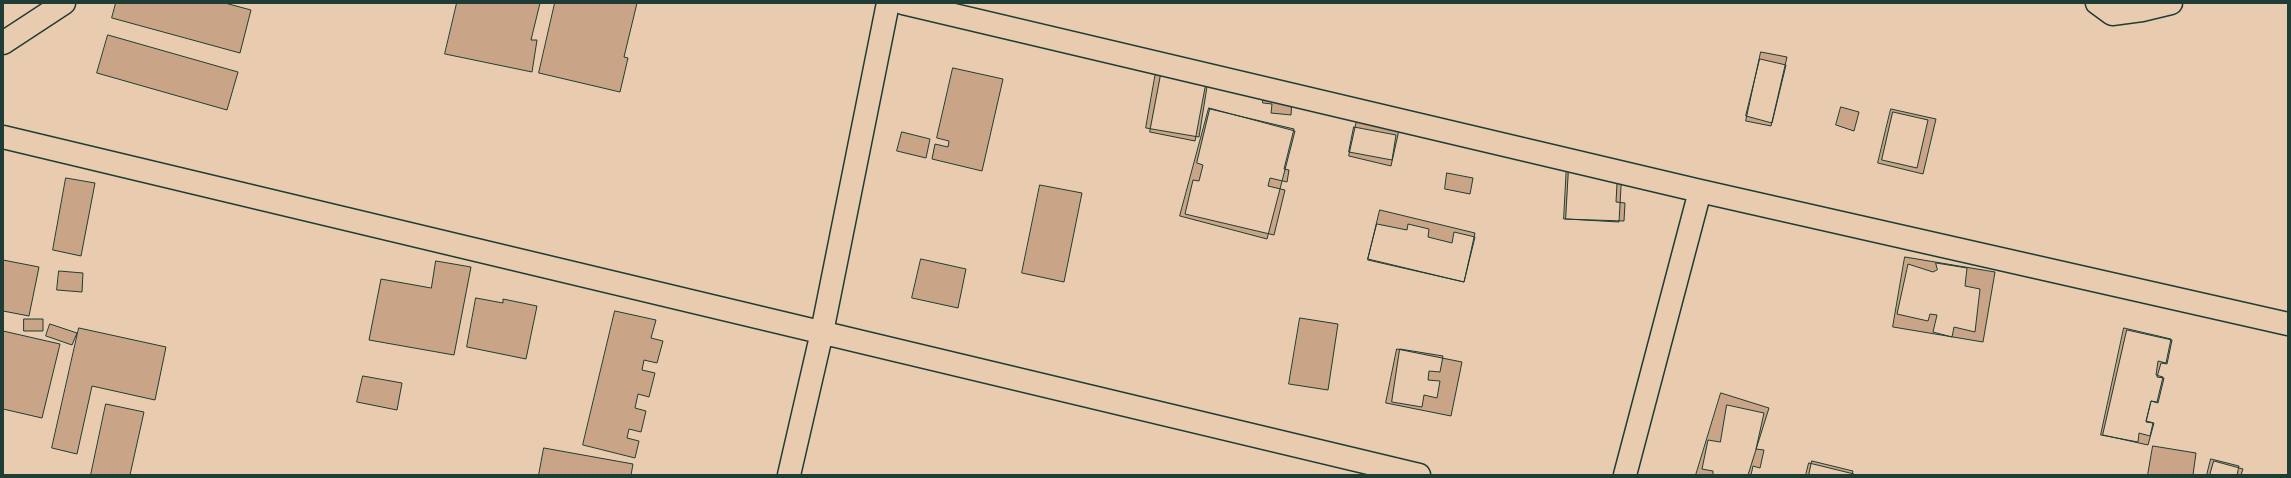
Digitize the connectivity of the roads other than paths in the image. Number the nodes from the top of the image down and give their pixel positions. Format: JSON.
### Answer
{"nodes":[{"id":1,"x":64,"y":3,"type":"edge"},
{"id":2,"x":888,"y":3,"type":"edge"},
{"id":3,"x":903,"y":3,"type":"edge"},
{"id":4,"x":2097,"y":3,"type":"edge"},
{"id":5,"x":2171,"y":3,"type":"edge"},
{"id":6,"x":3,"y":43,"type":"edge"},
{"id":7,"x":3,"y":137,"type":"edge"},
{"id":8,"x":1700,"y":191,"type":"junction"},
{"id":9,"x":2288,"y":324,"type":"edge"},
{"id":10,"x":822,"y":332,"type":"junction"},
{"id":11,"x":790,"y":475,"type":"edge"},
{"id":12,"x":1418,"y":475,"type":"edge"},
{"id":13,"x":1625,"y":475,"type":"edge"}],
"edges":[{"from":1,"to":6,"type":"street"},
{"from":2,"to":10,"type":"street"},
{"from":3,"to":8,"type":"street"},
{"from":4,"to":5,"type":"street"},
{"from":7,"to":10,"type":"street"},
{"from":8,"to":9,"type":"street"},
{"from":8,"to":13,"type":"street"},
{"from":10,"to":11,"type":"street"},
{"from":10,"to":12,"type":"street"}]}
